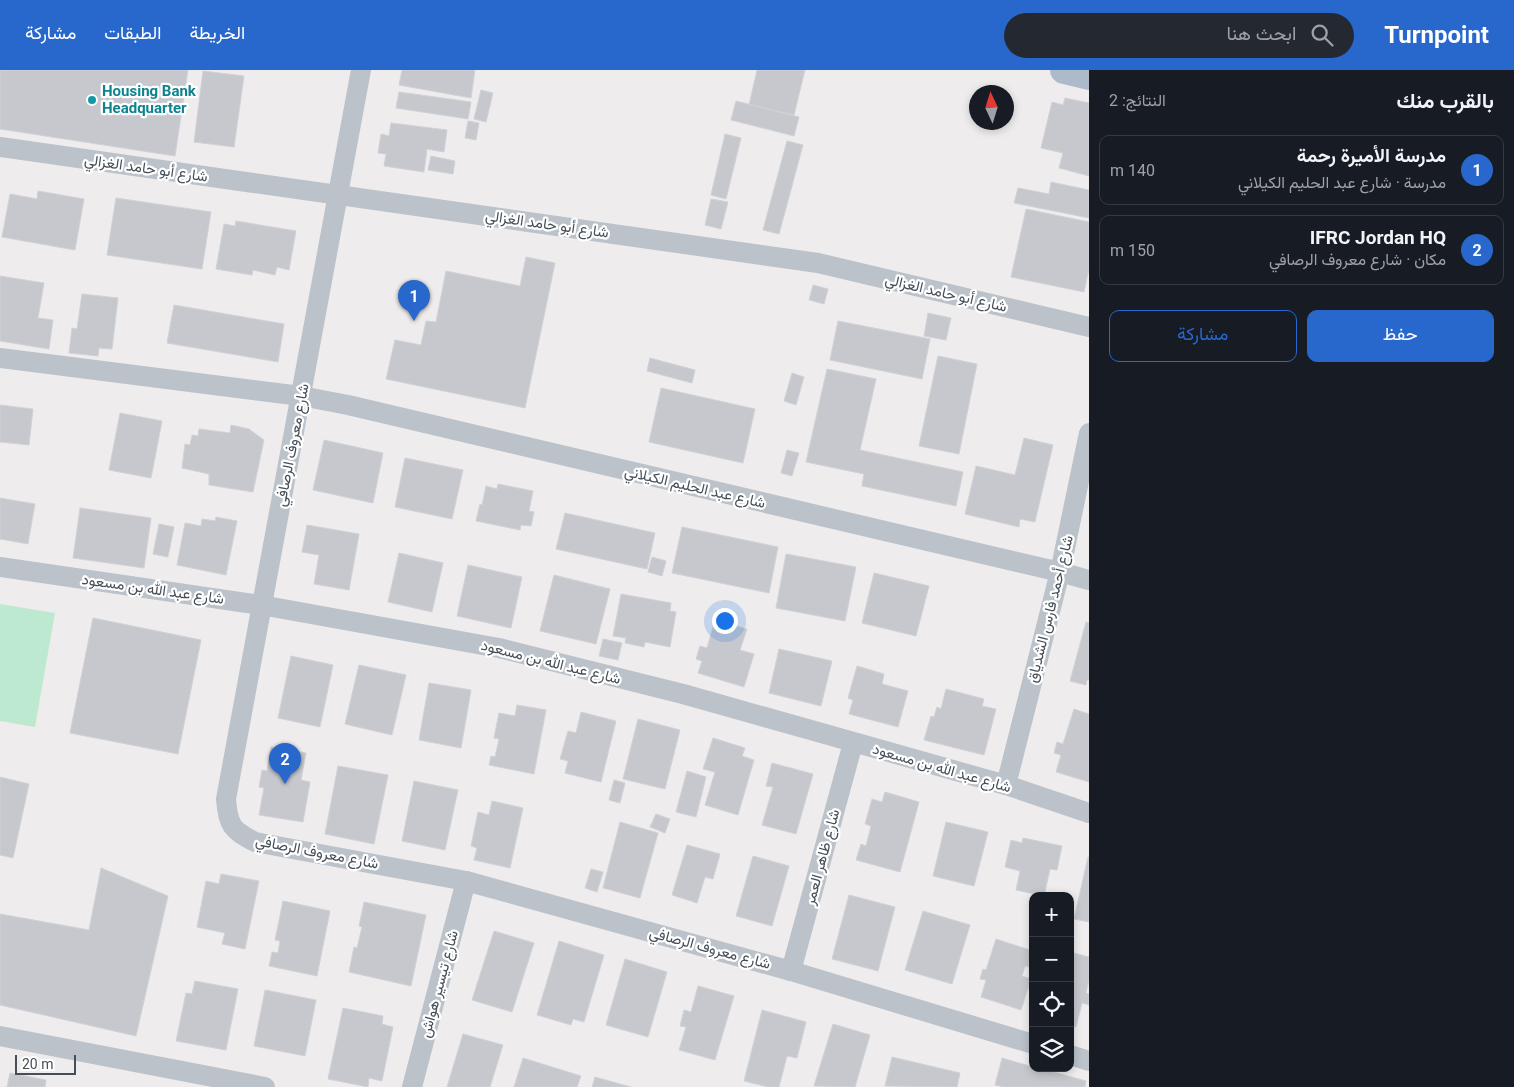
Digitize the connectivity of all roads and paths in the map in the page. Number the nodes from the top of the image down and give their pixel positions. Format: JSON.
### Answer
{"nodes":[{"id":1,"x":361,"y":70,"type":"edge"},
{"id":2,"x":1064,"y":70,"type":"edge"},
{"id":3,"x":1089,"y":76,"type":"edge"},
{"id":4,"x":0,"y":148,"type":"edge"},
{"id":5,"x":338,"y":194,"type":"junction"},
{"id":6,"x":1089,"y":327,"type":"edge"},
{"id":7,"x":0,"y":358,"type":"edge"},
{"id":8,"x":301,"y":396,"type":"junction"},
{"id":9,"x":1089,"y":433,"type":"edge"},
{"id":10,"x":0,"y":567,"type":"edge"},
{"id":11,"x":1060,"y":572,"type":"junction"},
{"id":12,"x":1089,"y":580,"type":"edge"},
{"id":13,"x":261,"y":605,"type":"junction"},
{"id":14,"x":853,"y":743,"type":"junction"},
{"id":15,"x":1006,"y":785,"type":"junction"},
{"id":16,"x":1089,"y":813,"type":"edge"},
{"id":17,"x":466,"y":881,"type":"junction"},
{"id":18,"x":791,"y":971,"type":"junction"},
{"id":19,"x":0,"y":1036,"type":"edge"},
{"id":20,"x":1029,"y":1043,"type":"edge"},
{"id":21,"x":1074,"y":1056,"type":"edge"},
{"id":22,"x":1089,"y":1061,"type":"edge"},
{"id":23,"x":265,"y":1087,"type":"edge"},
{"id":24,"x":412,"y":1087,"type":"edge"}],
"edges":[{"from":1,"to":5,"type":"street","name":"شارع معروف الرصافي"},
{"from":2,"to":3,"type":"main road"},
{"from":4,"to":5,"type":"street","name":"شارع أبو حامد الغزالي"},
{"from":5,"to":6,"type":"street","name":"شارع أبو حامد الغزالي"},
{"from":5,"to":8,"type":"street","name":"شارع معروف الرصافي"},
{"from":7,"to":8,"type":"street"},
{"from":8,"to":11,"type":"street","name":"شارع عبد الحليم الكيلاني"},
{"from":8,"to":13,"type":"street","name":"شارع معروف الرصافي"},
{"from":9,"to":11,"type":"street","name":"شارع أحمد فارس الشدياق"},
{"from":10,"to":13,"type":"street","name":"شارع عبد الله بن مسعود"},
{"from":11,"to":12,"type":"street","name":"شارع عبد الحليم الكيلاني"},
{"from":11,"to":15,"type":"street","name":"شارع أحمد فارس الشدياق"},
{"from":13,"to":14,"type":"street","name":"شارع عبد الله بن مسعود"},
{"from":13,"to":17,"type":"street","name":"شارع معروف الرصافي"},
{"from":14,"to":15,"type":"street","name":"شارع عبد الله بن مسعود"},
{"from":14,"to":18,"type":"street","name":"شارع ظاهر العمر"},
{"from":15,"to":16,"type":"street","name":"شارع عبد الله بن مسعود"},
{"from":17,"to":18,"type":"street","name":"شارع معروف الرصافي"},
{"from":17,"to":24,"type":"street","name":"شارع تيسير هواش"},
{"from":18,"to":20,"type":"street","name":"شارع معروف الرصافي"},
{"from":19,"to":23,"type":"street"},
{"from":21,"to":22,"type":"street"}]}
